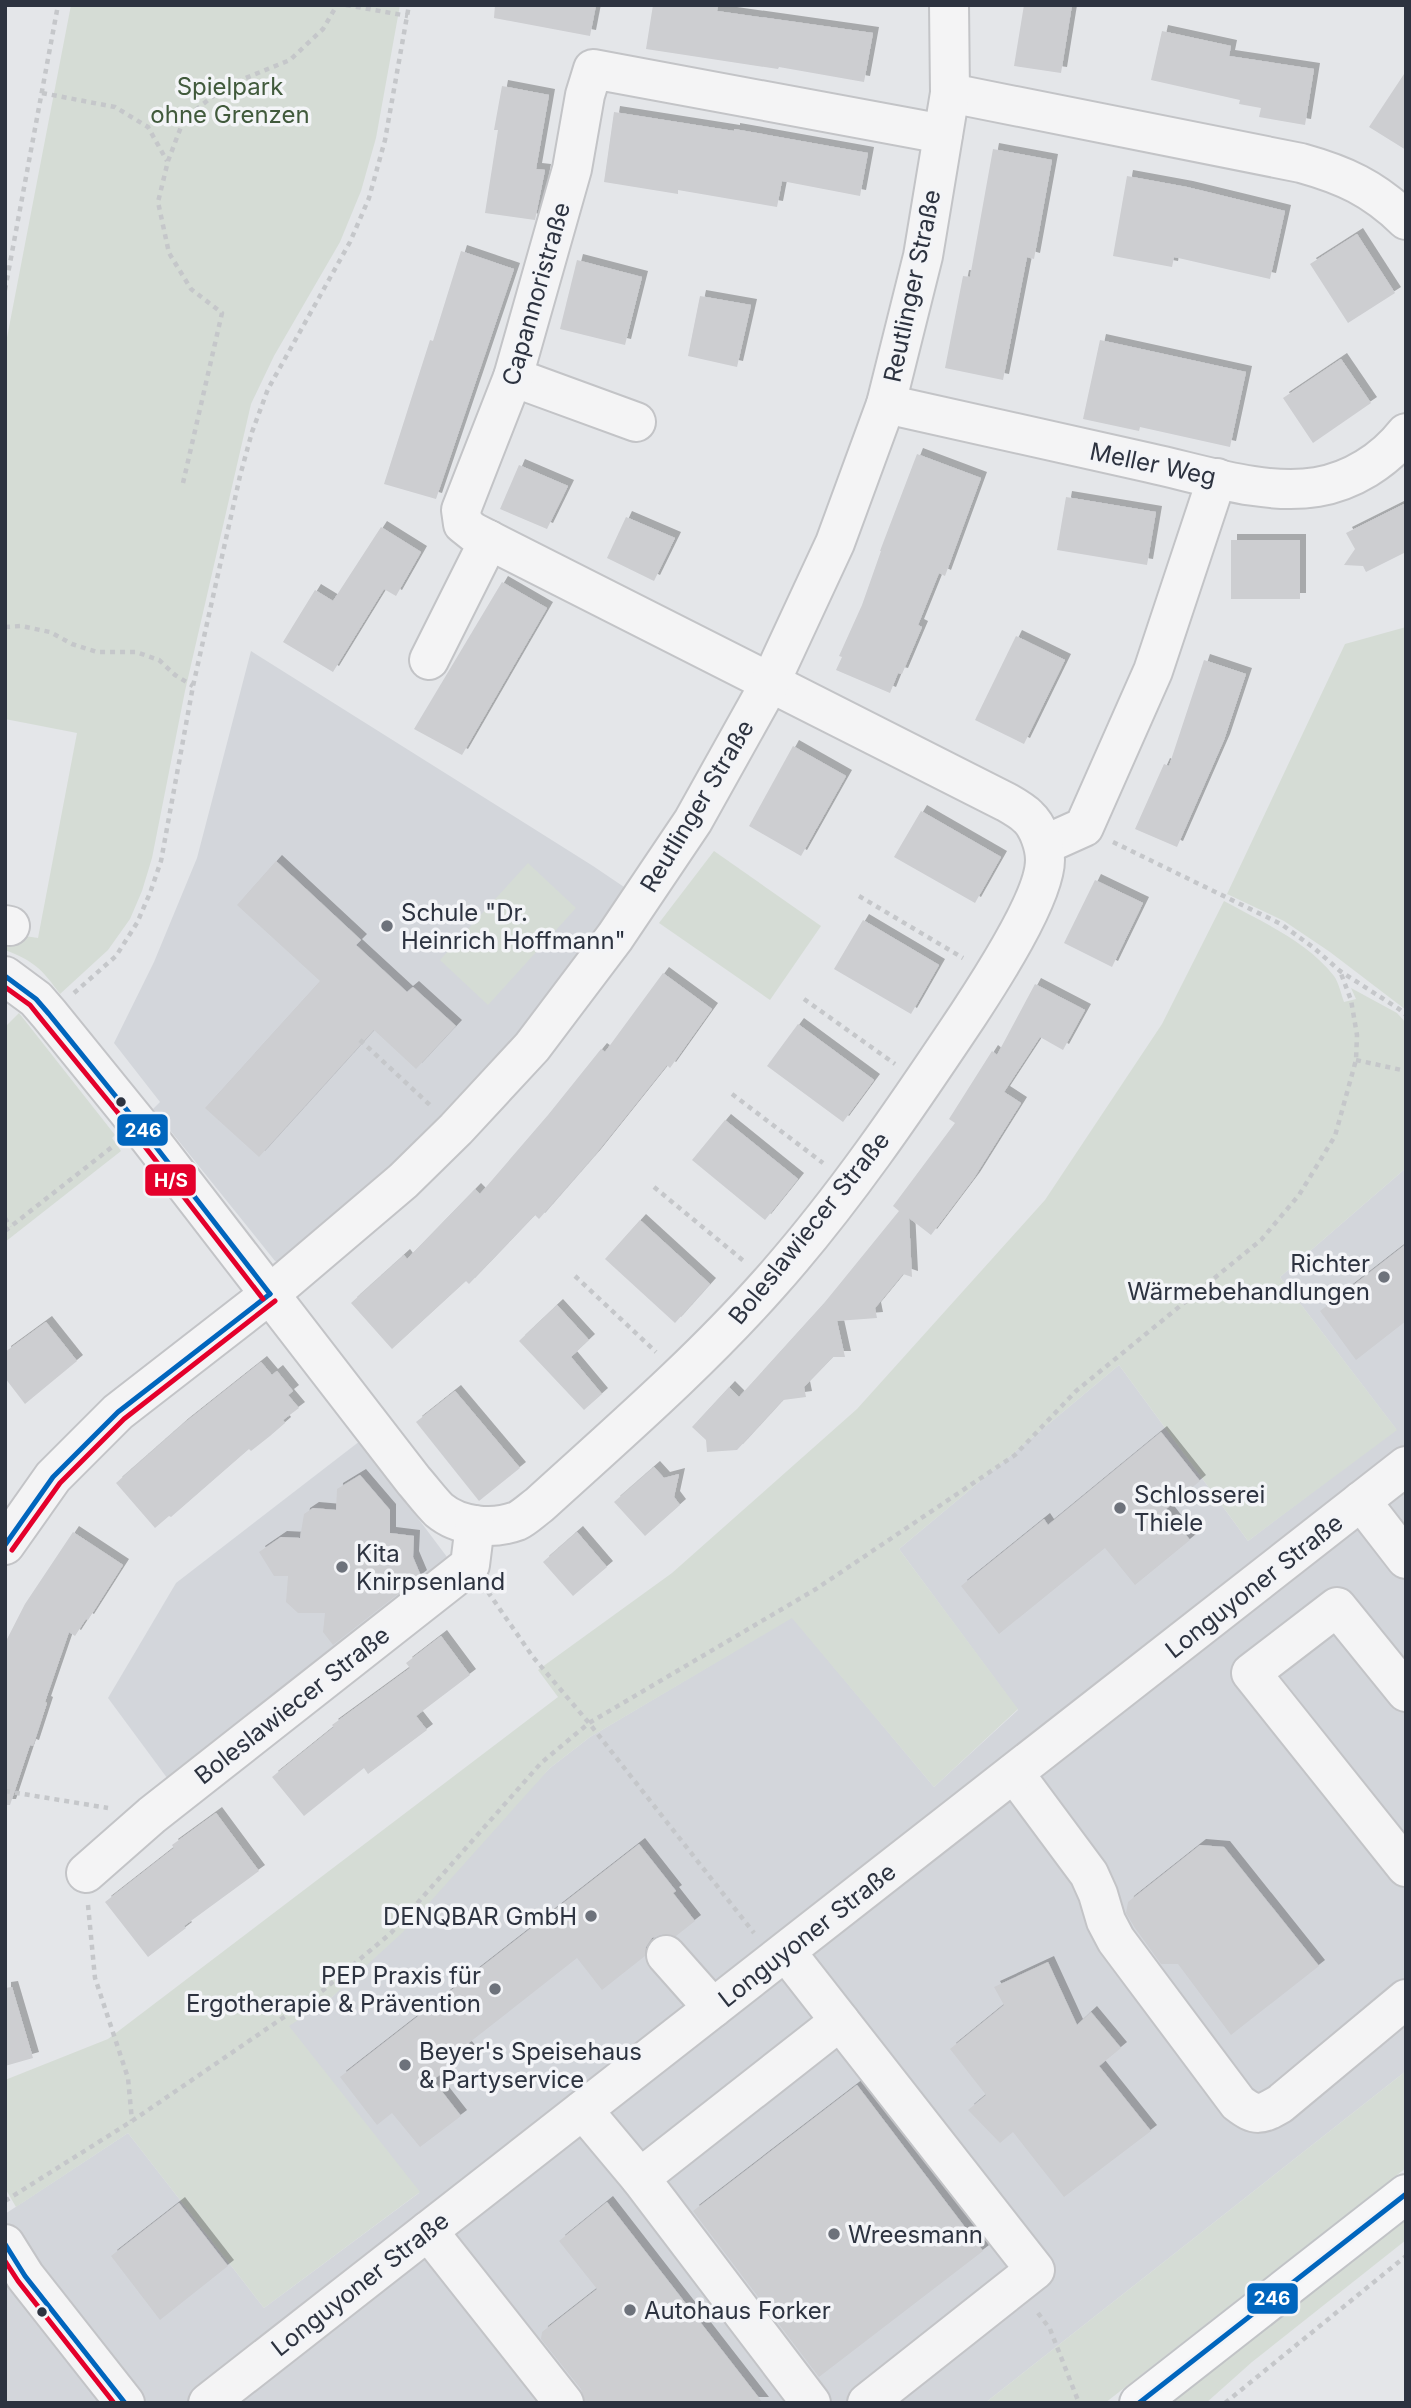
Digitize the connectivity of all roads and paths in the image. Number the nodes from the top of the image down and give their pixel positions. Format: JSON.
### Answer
{"nodes":[{"id":1,"x":58,"y":5,"type":"edge"},
{"id":2,"x":337,"y":5,"type":"edge"},
{"id":3,"x":346,"y":5,"type":"edge"},
{"id":4,"x":409,"y":5,"type":"edge"},
{"id":5,"x":949,"y":5,"type":"edge"},
{"id":6,"x":408,"y":16,"type":"junction"},
{"id":7,"x":42,"y":93,"type":"junction"},
{"id":8,"x":950,"y":93,"type":"junction"},
{"id":9,"x":943,"y":134,"type":"junction"},
{"id":10,"x":168,"y":161,"type":"junction"},
{"id":11,"x":1406,"y":220,"type":"edge"},
{"id":12,"x":5,"y":290,"type":"edge"},
{"id":13,"x":513,"y":377,"type":"junction"},
{"id":14,"x":886,"y":404,"type":"junction"},
{"id":15,"x":636,"y":422,"type":"dead end"},
{"id":16,"x":1406,"y":433,"type":"edge"},
{"id":17,"x":1217,"y":478,"type":"junction"},
{"id":18,"x":183,"y":483,"type":"dead end"},
{"id":19,"x":489,"y":540,"type":"junction"},
{"id":20,"x":5,"y":627,"type":"edge"},
{"id":21,"x":429,"y":660,"type":"dead end"},
{"id":22,"x":770,"y":683,"type":"junction"},
{"id":23,"x":193,"y":686,"type":"junction"},
{"id":24,"x":1084,"y":827,"type":"junction"},
{"id":25,"x":1044,"y":845,"type":"junction"},
{"id":26,"x":859,"y":896,"type":"dead end"},
{"id":27,"x":1340,"y":971,"type":"junction"},
{"id":28,"x":5,"y":976,"type":"edge"},
{"id":29,"x":994,"y":976,"type":"junction"},
{"id":30,"x":804,"y":999,"type":"dead end"},
{"id":31,"x":49,"y":1014,"type":"junction"},
{"id":32,"x":1406,"y":1016,"type":"edge"},
{"id":33,"x":360,"y":1040,"type":"dead end"},
{"id":34,"x":1356,"y":1060,"type":"junction"},
{"id":35,"x":1406,"y":1071,"type":"edge"},
{"id":36,"x":922,"y":1083,"type":"junction"},
{"id":37,"x":732,"y":1094,"type":"dead end"},
{"id":38,"x":139,"y":1125,"type":"junction"},
{"id":39,"x":456,"y":1129,"type":"junction"},
{"id":40,"x":851,"y":1184,"type":"junction"},
{"id":41,"x":654,"y":1187,"type":"dead end"},
{"id":42,"x":5,"y":1218,"type":"edge"},
{"id":43,"x":8,"y":1229,"type":"edge"},
{"id":44,"x":575,"y":1276,"type":"dead end"},
{"id":45,"x":770,"y":1283,"type":"junction"},
{"id":46,"x":270,"y":1294,"type":"junction"},
{"id":47,"x":681,"y":1376,"type":"junction"},
{"id":48,"x":1406,"y":1466,"type":"edge"},
{"id":49,"x":1361,"y":1501,"type":"junction"},
{"id":50,"x":475,"y":1525,"type":"junction"},
{"id":51,"x":5,"y":1545,"type":"edge"},
{"id":52,"x":1406,"y":1559,"type":"edge"},
{"id":53,"x":470,"y":1565,"type":"junction"},
{"id":54,"x":1406,"y":1692,"type":"edge"},
{"id":55,"x":589,"y":1723,"type":"junction"},
{"id":56,"x":1014,"y":1773,"type":"junction"},
{"id":57,"x":5,"y":1791,"type":"edge"},
{"id":58,"x":152,"y":1815,"type":"junction"},
{"id":59,"x":1406,"y":1867,"type":"edge"},
{"id":60,"x":86,"y":1873,"type":"joint"},
{"id":61,"x":666,"y":1955,"type":"dead end"},
{"id":62,"x":781,"y":1956,"type":"junction"},
{"id":63,"x":1406,"y":1999,"type":"edge"},
{"id":64,"x":713,"y":2008,"type":"junction"},
{"id":65,"x":840,"y":2021,"type":"junction"},
{"id":66,"x":583,"y":2110,"type":"junction"},
{"id":67,"x":132,"y":2121,"type":"junction"},
{"id":68,"x":640,"y":2178,"type":"junction"},
{"id":69,"x":1406,"y":2194,"type":"edge"},
{"id":70,"x":5,"y":2201,"type":"edge"},
{"id":71,"x":428,"y":2231,"type":"junction"},
{"id":72,"x":5,"y":2244,"type":"edge"},
{"id":73,"x":1406,"y":2256,"type":"edge"},
{"id":74,"x":1016,"y":2284,"type":"junction"},
{"id":75,"x":125,"y":2403,"type":"edge"},
{"id":76,"x":208,"y":2403,"type":"edge"},
{"id":77,"x":564,"y":2403,"type":"edge"},
{"id":78,"x":811,"y":2403,"type":"edge"},
{"id":79,"x":867,"y":2403,"type":"edge"},
{"id":80,"x":1079,"y":2403,"type":"edge"},
{"id":81,"x":1139,"y":2403,"type":"edge"},
{"id":82,"x":1225,"y":2403,"type":"edge"}],
"edges":[{"from":1,"to":7,"type":"path"},
{"from":2,"to":10,"type":"path"},
{"from":3,"to":6,"type":"path"},
{"from":4,"to":6,"type":"path"},
{"from":5,"to":8,"type":"street","name":"Reutlinger Straße"},
{"from":6,"to":23,"type":"path"},
{"from":7,"to":10,"type":"path"},
{"from":7,"to":12,"type":"path"},
{"from":8,"to":9,"type":"street","name":"Reutlinger Straße"},
{"from":8,"to":11,"type":"street"},
{"from":9,"to":13,"type":"street","name":"Capannoristraße"},
{"from":9,"to":14,"type":"street","name":"Reutlinger Straße"},
{"from":10,"to":18,"type":"path"},
{"from":13,"to":15,"type":"street"},
{"from":13,"to":19,"type":"street","name":"Capannoristraße"},
{"from":14,"to":17,"type":"street","name":"Meller Weg"},
{"from":14,"to":22,"type":"street","name":"Reutlinger Straße"},
{"from":16,"to":17,"type":"street","name":"Meller Weg"},
{"from":17,"to":24,"type":"street"},
{"from":19,"to":21,"type":"street"},
{"from":19,"to":22,"type":"street","name":"Capannoristraße"},
{"from":20,"to":23,"type":"path"},
{"from":22,"to":25,"type":"street"},
{"from":22,"to":39,"type":"street","name":"Reutlinger Straße"},
{"from":23,"to":31,"type":"path"},
{"from":24,"to":25,"type":"street"},
{"from":24,"to":27,"type":"path"},
{"from":25,"to":29,"type":"street","name":"Boleslawiecer Straße"},
{"from":26,"to":29,"type":"path"},
{"from":27,"to":32,"type":"path"},
{"from":27,"to":34,"type":"path"},
{"from":28,"to":31,"type":"street","name":"Boleslawiecer Straße"},
{"from":29,"to":36,"type":"street","name":"Boleslawiecer Straße"},
{"from":30,"to":36,"type":"path"},
{"from":31,"to":38,"type":"street","name":"Boleslawiecer Straße"},
{"from":33,"to":39,"type":"path"},
{"from":34,"to":35,"type":"path"},
{"from":34,"to":55,"type":"path"},
{"from":36,"to":40,"type":"street","name":"Boleslawiecer Straße"},
{"from":37,"to":40,"type":"path"},
{"from":38,"to":43,"type":"path"},
{"from":38,"to":46,"type":"street","name":"Boleslawiecer Straße"},
{"from":39,"to":46,"type":"street","name":"Reutlinger Straße"},
{"from":40,"to":45,"type":"street","name":"Boleslawiecer Straße"},
{"from":41,"to":45,"type":"path"},
{"from":42,"to":43,"type":"path"},
{"from":44,"to":47,"type":"path"},
{"from":45,"to":47,"type":"street","name":"Boleslawiecer Straße"},
{"from":46,"to":50,"type":"street","name":"Boleslawiecer Straße"},
{"from":46,"to":51,"type":"street","name":"Reutlinger Straße"},
{"from":47,"to":50,"type":"street","name":"Boleslawiecer Straße"},
{"from":48,"to":49,"type":"street","name":"Longuyoner Straße"},
{"from":49,"to":52,"type":"street"},
{"from":49,"to":56,"type":"street","name":"Longuyoner Straße"},
{"from":50,"to":53,"type":"street"},
{"from":53,"to":55,"type":"path"},
{"from":53,"to":58,"type":"street","name":"Boleslawiecer Straße"},
{"from":54,"to":59,"type":"street"},
{"from":55,"to":62,"type":"path"},
{"from":55,"to":67,"type":"path"},
{"from":56,"to":62,"type":"street","name":"Longuyoner Straße"},
{"from":56,"to":63,"type":"street"},
{"from":57,"to":58,"type":"path"},
{"from":58,"to":60,"type":"street","name":"Boleslawiecer Straße"},
{"from":60,"to":67,"type":"path"},
{"from":61,"to":64,"type":"street"},
{"from":62,"to":64,"type":"street","name":"Longuyoner Straße"},
{"from":62,"to":65,"type":"street"},
{"from":64,"to":66,"type":"street","name":"Longuyoner Straße"},
{"from":65,"to":68,"type":"street"},
{"from":65,"to":74,"type":"street"},
{"from":66,"to":68,"type":"street"},
{"from":66,"to":71,"type":"street","name":"Longuyoner Straße"},
{"from":67,"to":70,"type":"path"},
{"from":68,"to":78,"type":"street"},
{"from":69,"to":81,"type":"main road"},
{"from":71,"to":76,"type":"street","name":"Longuyoner Straße"},
{"from":71,"to":77,"type":"street"},
{"from":72,"to":75,"type":"street"},
{"from":73,"to":82,"type":"path"},
{"from":74,"to":79,"type":"street"},
{"from":74,"to":80,"type":"path"}]}
